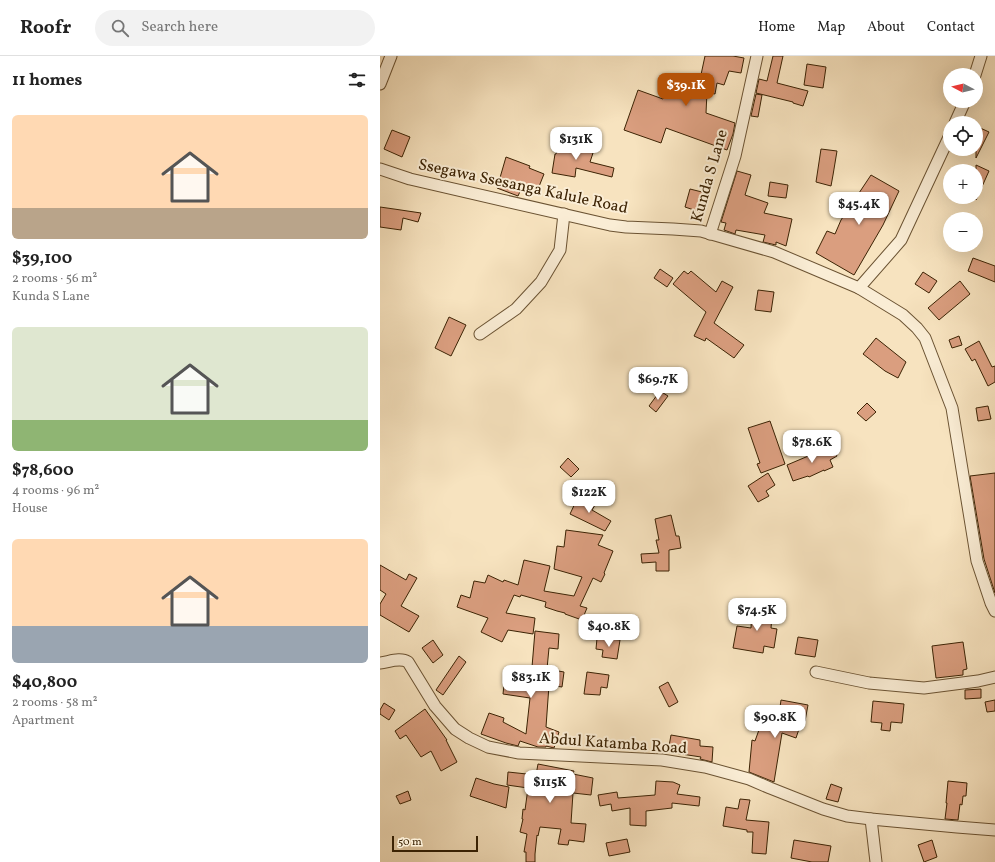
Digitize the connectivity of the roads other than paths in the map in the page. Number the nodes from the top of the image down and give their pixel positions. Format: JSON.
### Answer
{"nodes":[{"id":1,"x":391,"y":56,"type":"edge"},
{"id":2,"x":757,"y":56,"type":"edge"},
{"id":3,"x":981,"y":56,"type":"edge"},
{"id":4,"x":977,"y":68,"type":"edge"},
{"id":5,"x":380,"y":84,"type":"edge"},
{"id":6,"x":943,"y":150,"type":"edge"},
{"id":7,"x":380,"y":169,"type":"edge"},
{"id":8,"x":564,"y":214,"type":"junction"},
{"id":9,"x":710,"y":234,"type":"junction"},
{"id":10,"x":859,"y":288,"type":"junction"},
{"id":11,"x":480,"y":334,"type":"dead end"},
{"id":12,"x":995,"y":611,"type":"edge"},
{"id":13,"x":380,"y":664,"type":"edge"},
{"id":14,"x":816,"y":672,"type":"dead end"},
{"id":15,"x":995,"y":677,"type":"edge"},
{"id":16,"x":871,"y":819,"type":"junction"},
{"id":17,"x":995,"y":830,"type":"edge"},
{"id":18,"x":876,"y":862,"type":"edge"}],
"edges":[{"from":1,"to":5,"type":"street"},
{"from":2,"to":9,"type":"street","name":"Kunda S Lane"},
{"from":3,"to":4,"type":"street"},
{"from":6,"to":10,"type":"street"},
{"from":7,"to":8,"type":"street","name":"Ssegawa Ssesanga Kalule Road"},
{"from":8,"to":9,"type":"street","name":"Ssegawa Ssesanga Kalule Road"},
{"from":8,"to":11,"type":"street"},
{"from":9,"to":10,"type":"street","name":"Ssegawa Ssesanga Kalule Road"},
{"from":10,"to":12,"type":"street","name":"Ssegawa Ssesanga Kalule Road"},
{"from":13,"to":16,"type":"street","name":"Abdul Katamba Road"},
{"from":14,"to":15,"type":"street"},
{"from":16,"to":17,"type":"street","name":"Abdul Katamba Road"},
{"from":16,"to":18,"type":"street"}]}
